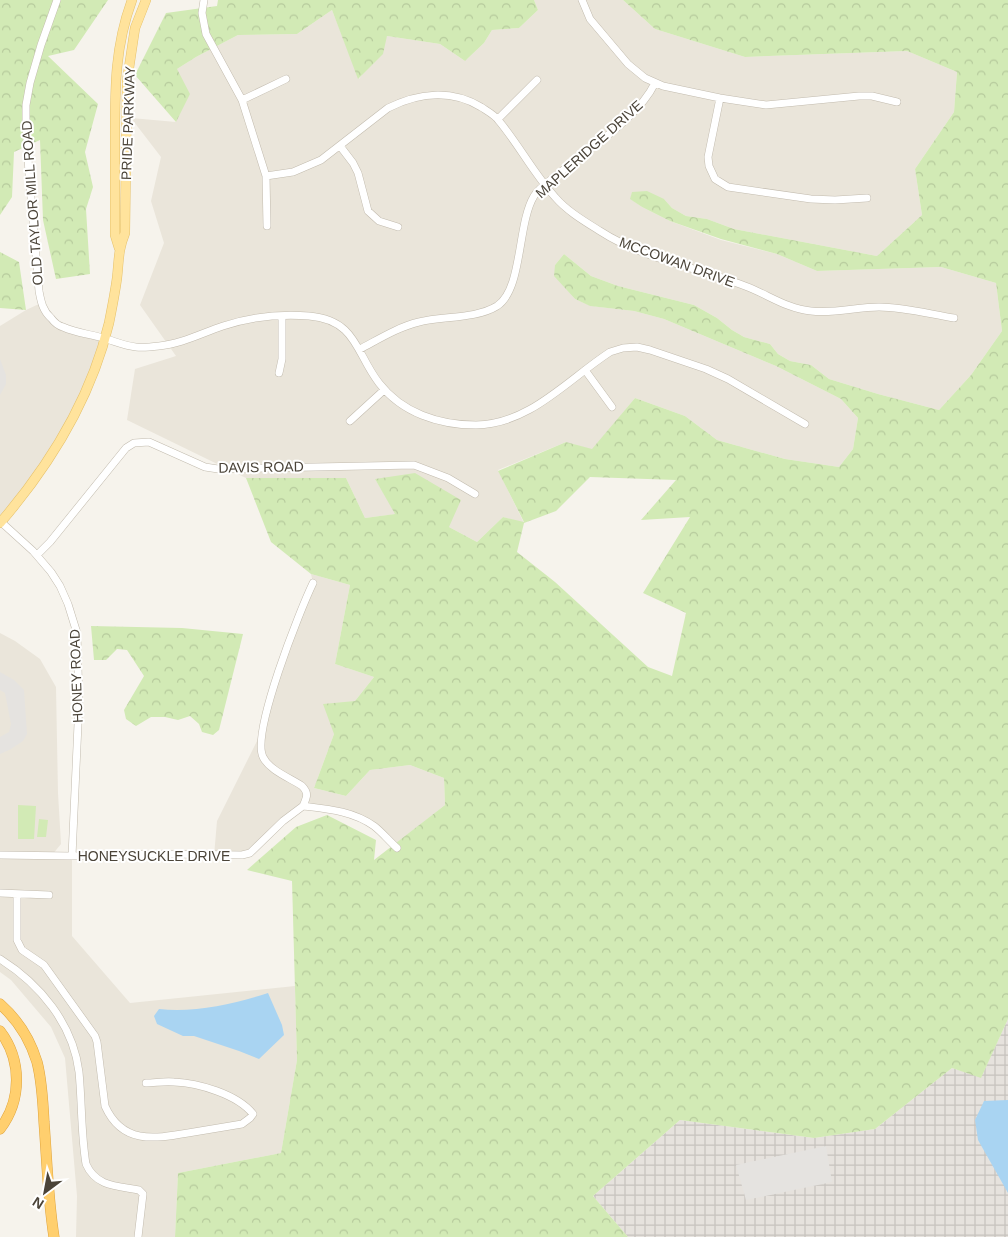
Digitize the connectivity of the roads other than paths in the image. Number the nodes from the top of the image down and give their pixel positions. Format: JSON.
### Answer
{"nodes":[{"id":1,"x":57,"y":0,"type":"edge"},
{"id":2,"x":132,"y":0,"type":"edge"},
{"id":3,"x":146,"y":0,"type":"edge"},
{"id":4,"x":204,"y":0,"type":"edge"},
{"id":5,"x":582,"y":0,"type":"edge"},
{"id":6,"x":286,"y":79,"type":"dead end"},
{"id":7,"x":537,"y":80,"type":"dead end"},
{"id":8,"x":655,"y":82,"type":"junction"},
{"id":9,"x":720,"y":98,"type":"junction"},
{"id":10,"x":242,"y":100,"type":"junction"},
{"id":11,"x":897,"y":102,"type":"dead end"},
{"id":12,"x":498,"y":119,"type":"junction"},
{"id":13,"x":340,"y":146,"type":"junction"},
{"id":14,"x":266,"y":176,"type":"junction"},
{"id":15,"x":545,"y":185,"type":"junction"},
{"id":16,"x":867,"y":198,"type":"dead end"},
{"id":17,"x":267,"y":226,"type":"dead end"},
{"id":18,"x":398,"y":227,"type":"dead end"},
{"id":19,"x":119,"y":248,"type":"junction"},
{"id":20,"x":282,"y":317,"type":"junction"},
{"id":21,"x":954,"y":318,"type":"dead end"},
{"id":22,"x":105,"y":338,"type":"junction"},
{"id":23,"x":360,"y":349,"type":"junction"},
{"id":24,"x":585,"y":370,"type":"junction"},
{"id":25,"x":279,"y":373,"type":"dead end"},
{"id":26,"x":384,"y":390,"type":"junction"},
{"id":27,"x":612,"y":407,"type":"dead end"},
{"id":28,"x":350,"y":421,"type":"dead end"},
{"id":29,"x":805,"y":424,"type":"dead end"},
{"id":30,"x":475,"y":494,"type":"dead end"},
{"id":31,"x":0,"y":522,"type":"edge"},
{"id":32,"x":37,"y":555,"type":"junction"},
{"id":33,"x":313,"y":582,"type":"dead end"},
{"id":34,"x":303,"y":806,"type":"junction"},
{"id":35,"x":397,"y":848,"type":"dead end"},
{"id":36,"x":0,"y":855,"type":"edge"},
{"id":37,"x":72,"y":856,"type":"junction"},
{"id":38,"x":0,"y":893,"type":"edge"},
{"id":39,"x":17,"y":894,"type":"junction"},
{"id":40,"x":50,"y":895,"type":"dead end"},
{"id":41,"x":0,"y":960,"type":"edge"},
{"id":42,"x":0,"y":1004,"type":"edge"},
{"id":43,"x":0,"y":1031,"type":"edge"},
{"id":44,"x":146,"y":1083,"type":"dead end"},
{"id":45,"x":0,"y":1129,"type":"edge"},
{"id":46,"x":54,"y":1237,"type":"edge"},
{"id":47,"x":138,"y":1237,"type":"edge"}],
"edges":[{"from":1,"to":22,"type":"street","name":"OLD TAYLOR MILL ROAD"},
{"from":2,"to":19,"type":"main road","name":"PRIDE PARKWAY"},
{"from":3,"to":19,"type":"main road","name":"PRIDE PARKWAY"},
{"from":4,"to":10,"type":"street"},
{"from":5,"to":8,"type":"street"},
{"from":6,"to":10,"type":"street"},
{"from":7,"to":12,"type":"street"},
{"from":8,"to":9,"type":"street"},
{"from":8,"to":15,"type":"street","name":"MAPLERIDGE DRIVE"},
{"from":9,"to":11,"type":"street"},
{"from":9,"to":16,"type":"street"},
{"from":10,"to":14,"type":"street"},
{"from":12,"to":13,"type":"street","name":"MCCOWAN DRIVE"},
{"from":12,"to":15,"type":"street","name":"MCCOWAN DRIVE"},
{"from":13,"to":14,"type":"street","name":"MCCOWAN DRIVE"},
{"from":13,"to":18,"type":"street"},
{"from":14,"to":17,"type":"street"},
{"from":15,"to":21,"type":"street","name":"MCCOWAN DRIVE"},
{"from":15,"to":23,"type":"street","name":"MAPLERIDGE DRIVE"},
{"from":19,"to":22,"type":"main road","name":"PRIDE PARKWAY"},
{"from":20,"to":22,"type":"street","name":"OLD TAYLOR MILL ROAD"},
{"from":20,"to":23,"type":"street","name":"OLD TAYLOR MILL ROAD"},
{"from":20,"to":25,"type":"street"},
{"from":22,"to":31,"type":"main road","name":"PRIDE PARKWAY"},
{"from":23,"to":26,"type":"street","name":"OLD TAYLOR MILL ROAD"},
{"from":24,"to":26,"type":"street"},
{"from":24,"to":27,"type":"street"},
{"from":24,"to":29,"type":"street"},
{"from":26,"to":28,"type":"street"},
{"from":30,"to":32,"type":"street","name":"DAVIS ROAD"},
{"from":31,"to":32,"type":"street","name":"HONEY ROAD"},
{"from":32,"to":37,"type":"street","name":"HONEY ROAD"},
{"from":33,"to":34,"type":"street"},
{"from":34,"to":35,"type":"street"},
{"from":34,"to":37,"type":"street","name":"HONEYSUCKLE DRIVE"},
{"from":36,"to":37,"type":"street","name":"HONEYSUCKLE DRIVE"},
{"from":38,"to":39,"type":"street"},
{"from":39,"to":40,"type":"street"},
{"from":39,"to":44,"type":"street"},
{"from":41,"to":47,"type":"street"},
{"from":42,"to":46,"type":"highway"},
{"from":43,"to":45,"type":"highway"}]}
